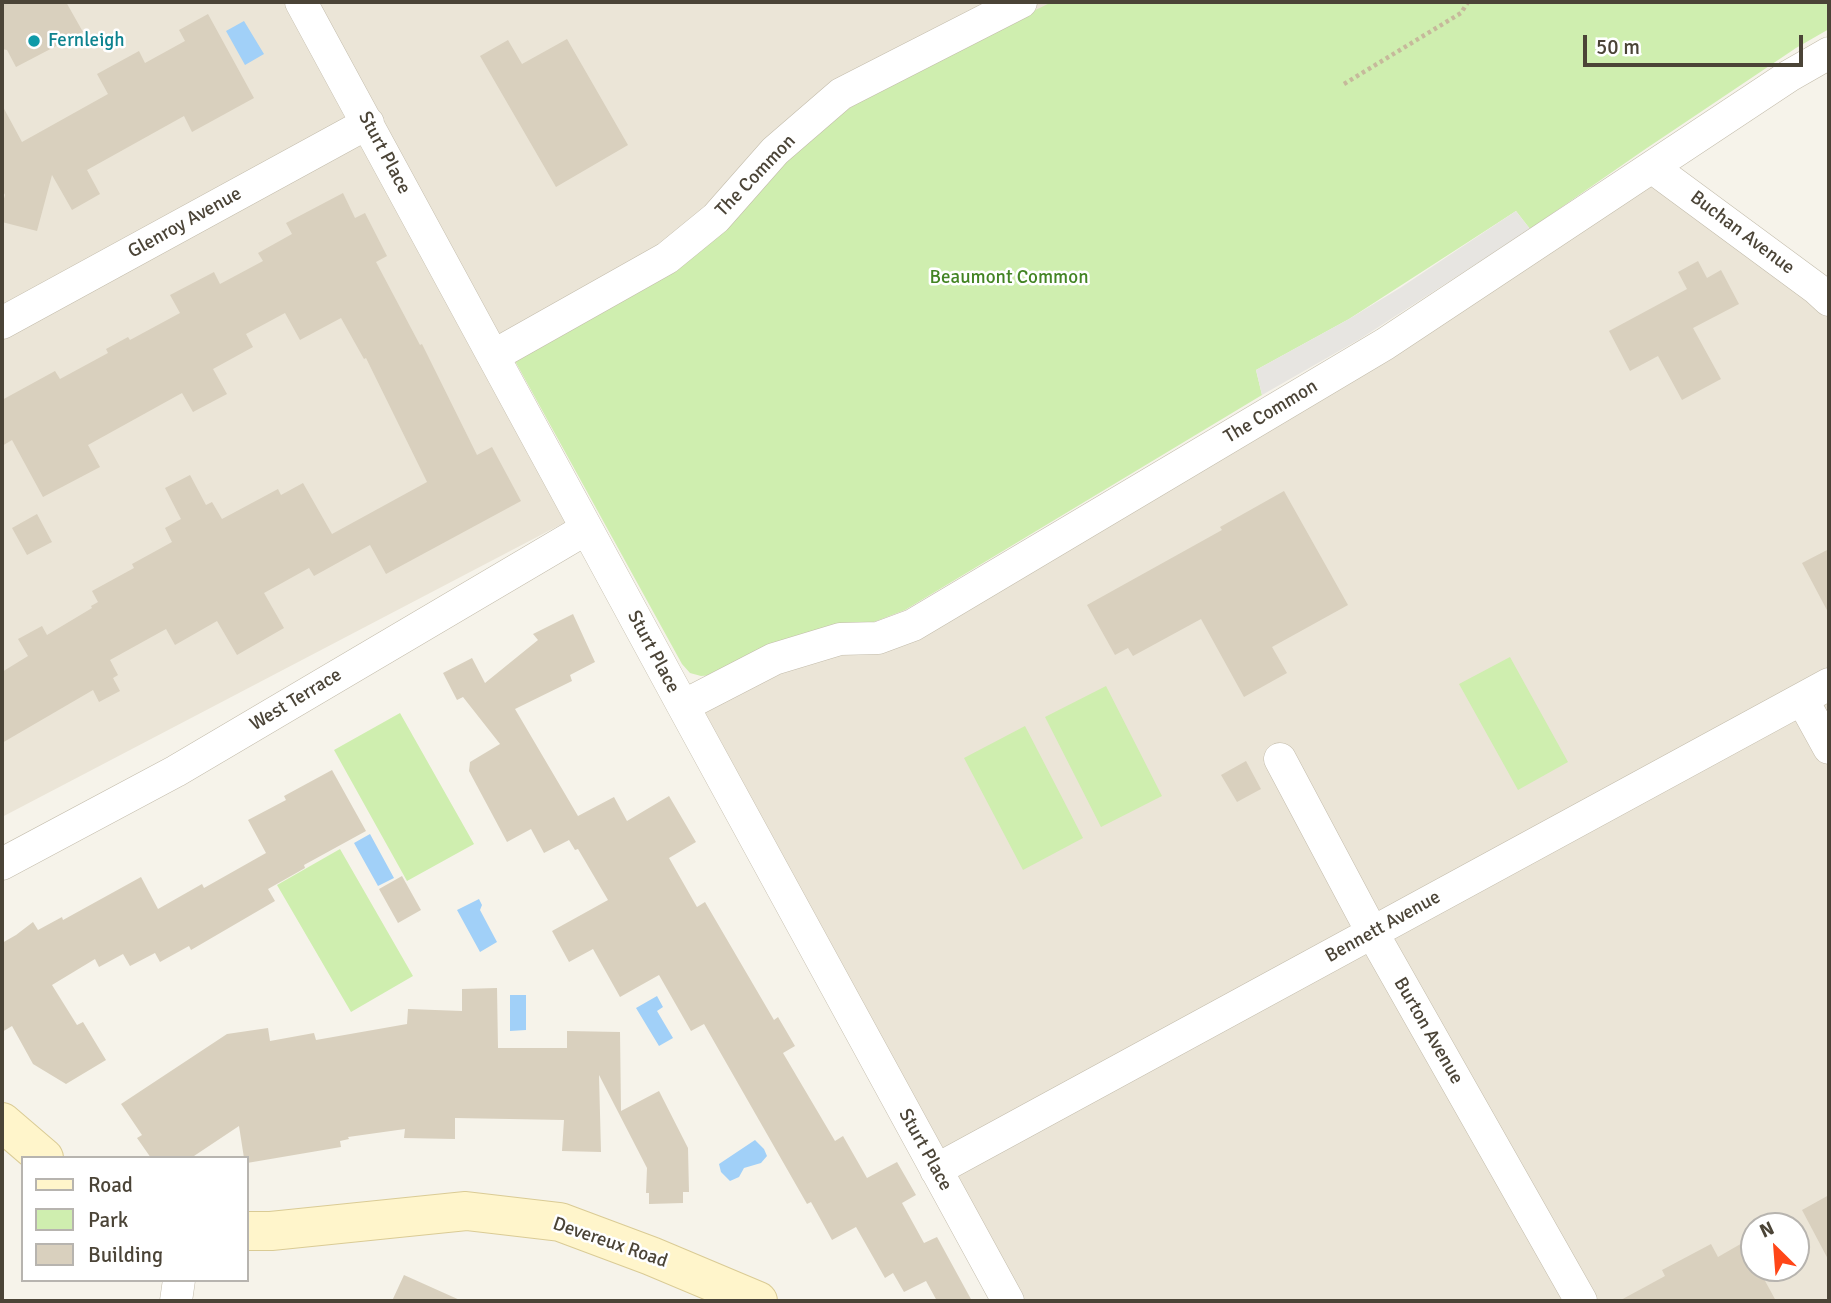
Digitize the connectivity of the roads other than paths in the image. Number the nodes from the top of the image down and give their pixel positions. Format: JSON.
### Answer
{"nodes":[{"id":1,"x":301,"y":2,"type":"edge"},
{"id":2,"x":1021,"y":2,"type":"edge"},
{"id":3,"x":1829,"y":53,"type":"edge"},
{"id":4,"x":368,"y":123,"type":"junction"},
{"id":5,"x":1653,"y":167,"type":"junction"},
{"id":6,"x":1829,"y":300,"type":"edge"},
{"id":7,"x":2,"y":323,"type":"edge"},
{"id":8,"x":493,"y":356,"type":"junction"},
{"id":9,"x":586,"y":529,"type":"junction"},
{"id":10,"x":1829,"y":684,"type":"edge"},
{"id":11,"x":1802,"y":699,"type":"junction"},
{"id":12,"x":682,"y":706,"type":"junction"},
{"id":13,"x":1829,"y":748,"type":"edge"},
{"id":14,"x":1280,"y":759,"type":"dead end"},
{"id":15,"x":2,"y":864,"type":"edge"},
{"id":16,"x":1372,"y":932,"type":"junction"},
{"id":17,"x":2,"y":1122,"type":"edge"},
{"id":18,"x":42,"y":1156,"type":"edge"},
{"id":19,"x":936,"y":1170,"type":"junction"},
{"id":20,"x":248,"y":1231,"type":"edge"},
{"id":21,"x":179,"y":1282,"type":"edge"},
{"id":22,"x":176,"y":1301,"type":"edge"},
{"id":23,"x":758,"y":1301,"type":"edge"},
{"id":24,"x":1008,"y":1301,"type":"edge"},
{"id":25,"x":1581,"y":1301,"type":"edge"}],
"edges":[{"from":1,"to":4,"type":"street","name":"Sturt Place"},
{"from":2,"to":8,"type":"street","name":"The Common"},
{"from":3,"to":5,"type":"street","name":"The Common"},
{"from":4,"to":7,"type":"street","name":"Glenroy Avenue"},
{"from":4,"to":8,"type":"street","name":"Sturt Place"},
{"from":5,"to":6,"type":"street","name":"Buchan Avenue"},
{"from":5,"to":12,"type":"street","name":"The Common"},
{"from":8,"to":9,"type":"street","name":"Sturt Place"},
{"from":9,"to":12,"type":"street","name":"Sturt Place"},
{"from":9,"to":15,"type":"street","name":"West Terrace"},
{"from":10,"to":11,"type":"street","name":"Bennett Avenue"},
{"from":11,"to":13,"type":"street"},
{"from":11,"to":16,"type":"street","name":"Bennett Avenue"},
{"from":12,"to":19,"type":"street","name":"Sturt Place"},
{"from":14,"to":16,"type":"street","name":"Burton Avenue"},
{"from":16,"to":19,"type":"street","name":"Bennett Avenue"},
{"from":16,"to":25,"type":"street","name":"Burton Avenue"},
{"from":17,"to":18,"type":"street"},
{"from":19,"to":24,"type":"street","name":"Sturt Place"},
{"from":20,"to":23,"type":"street","name":"Devereux Road"},
{"from":21,"to":22,"type":"street"}]}
